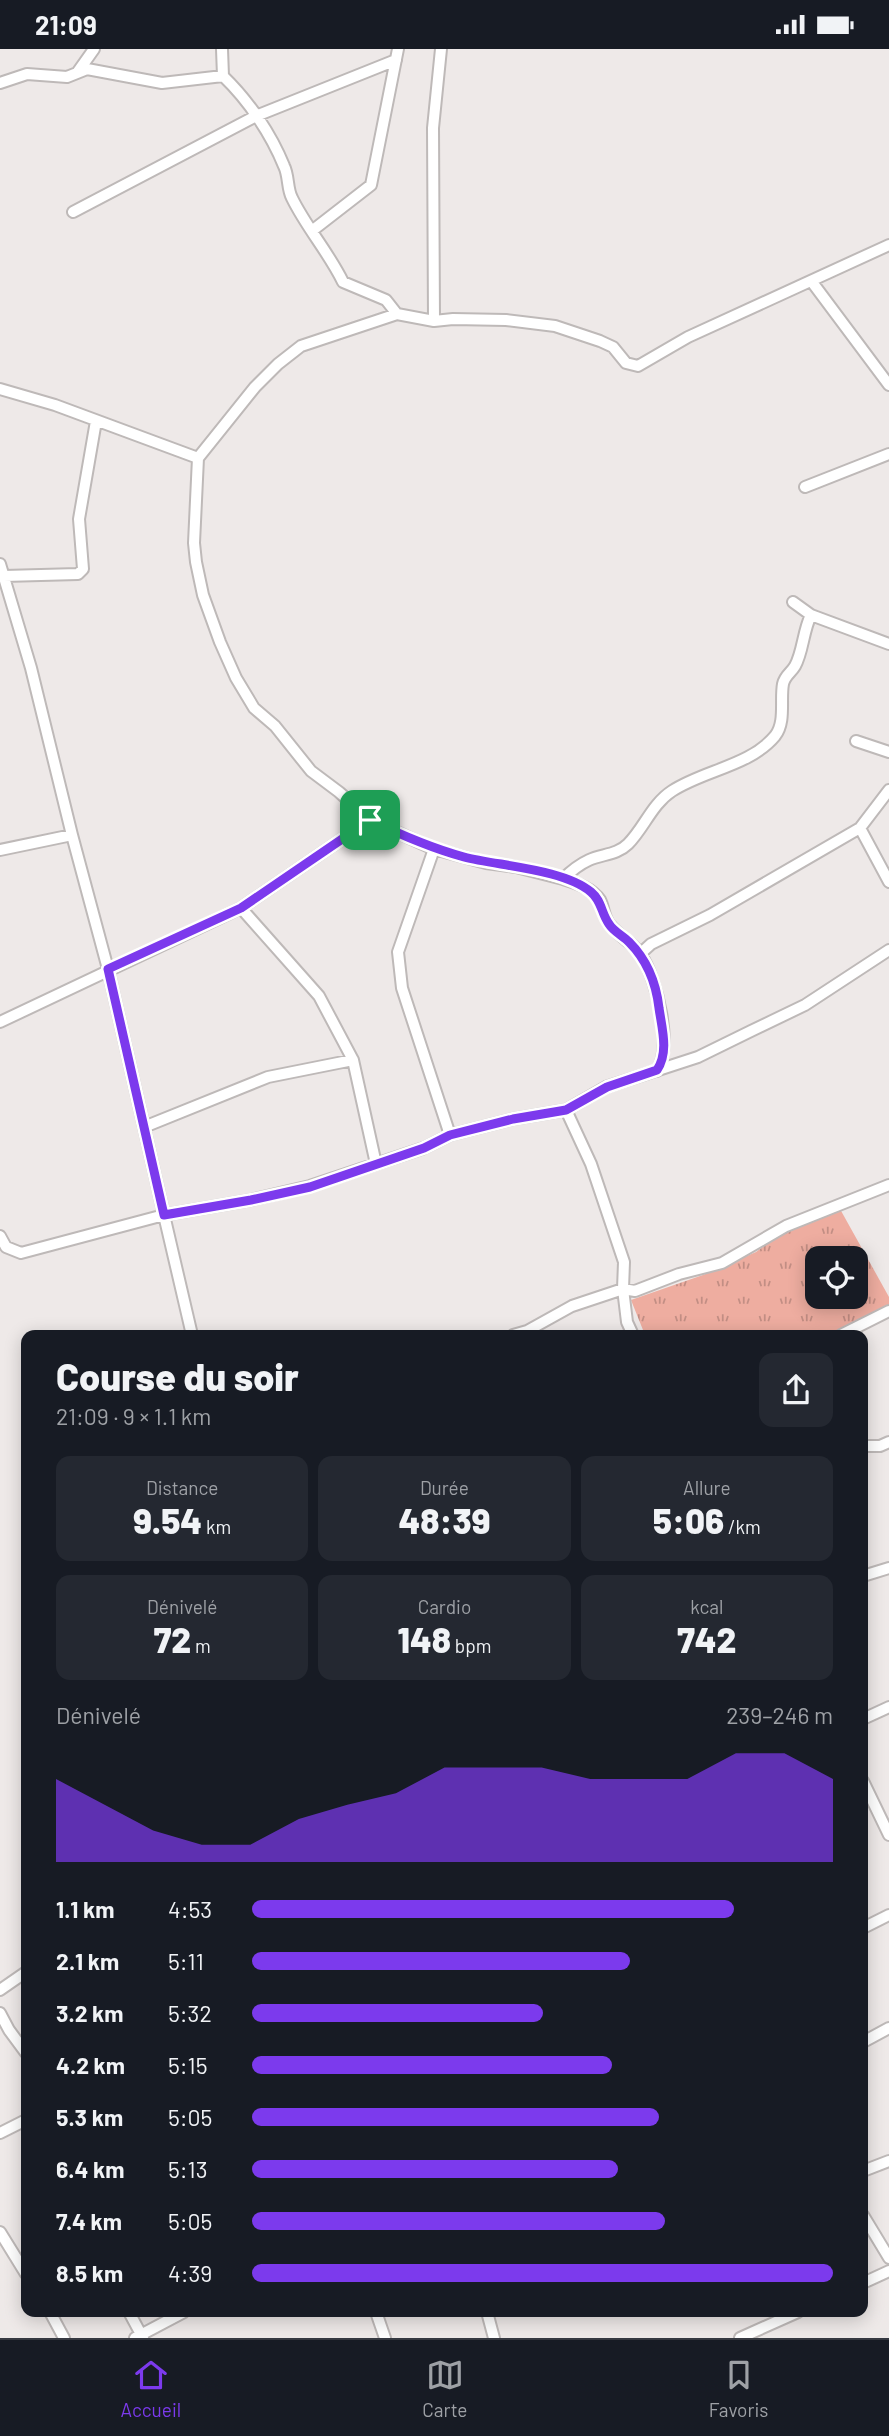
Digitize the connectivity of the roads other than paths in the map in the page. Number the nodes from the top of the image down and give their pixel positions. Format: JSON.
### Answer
{"nodes":[{"id":1,"x":94,"y":49,"type":"edge"},
{"id":2,"x":222,"y":49,"type":"edge"},
{"id":3,"x":441,"y":49,"type":"edge"},
{"id":4,"x":397,"y":54,"type":"edge"},
{"id":5,"x":77,"y":73,"type":"junction"},
{"id":6,"x":223,"y":76,"type":"junction"},
{"id":7,"x":0,"y":83,"type":"edge"},
{"id":8,"x":256,"y":116,"type":"junction"},
{"id":9,"x":73,"y":212,"type":"dead end"},
{"id":10,"x":313,"y":230,"type":"junction"},
{"id":11,"x":889,"y":245,"type":"edge"},
{"id":12,"x":812,"y":282,"type":"junction"},
{"id":13,"x":397,"y":314,"type":"junction"},
{"id":14,"x":434,"y":321,"type":"junction"},
{"id":15,"x":889,"y":385,"type":"edge"},
{"id":16,"x":0,"y":389,"type":"edge"},
{"id":17,"x":96,"y":421,"type":"junction"},
{"id":18,"x":889,"y":454,"type":"edge"},
{"id":19,"x":198,"y":458,"type":"junction"},
{"id":20,"x":806,"y":487,"type":"dead end"},
{"id":21,"x":0,"y":564,"type":"edge"},
{"id":22,"x":4,"y":576,"type":"junction"},
{"id":23,"x":793,"y":602,"type":"dead end"},
{"id":24,"x":811,"y":615,"type":"junction"},
{"id":25,"x":889,"y":644,"type":"edge"},
{"id":26,"x":856,"y":741,"type":"dead end"},
{"id":27,"x":889,"y":752,"type":"edge"},
{"id":28,"x":889,"y":790,"type":"edge"},
{"id":29,"x":370,"y":820,"type":"junction"},
{"id":30,"x":860,"y":828,"type":"junction"},
{"id":31,"x":72,"y":835,"type":"junction"},
{"id":32,"x":434,"y":849,"type":"junction"},
{"id":33,"x":0,"y":850,"type":"edge"},
{"id":34,"x":563,"y":879,"type":"junction"},
{"id":35,"x":889,"y":882,"type":"edge"},
{"id":36,"x":241,"y":908,"type":"junction"},
{"id":37,"x":889,"y":950,"type":"edge"},
{"id":38,"x":640,"y":954,"type":"junction"},
{"id":39,"x":108,"y":969,"type":"junction"},
{"id":40,"x":0,"y":1022,"type":"edge"},
{"id":41,"x":353,"y":1060,"type":"junction"},
{"id":42,"x":657,"y":1070,"type":"junction"},
{"id":43,"x":566,"y":1110,"type":"junction"},
{"id":44,"x":144,"y":1127,"type":"junction"},
{"id":45,"x":450,"y":1135,"type":"junction"},
{"id":46,"x":376,"y":1164,"type":"junction"},
{"id":47,"x":889,"y":1185,"type":"edge"},
{"id":48,"x":164,"y":1215,"type":"junction"},
{"id":49,"x":0,"y":1236,"type":"edge"},
{"id":50,"x":623,"y":1289,"type":"junction"},
{"id":51,"x":889,"y":1311,"type":"edge"},
{"id":52,"x":191,"y":1330,"type":"edge"},
{"id":53,"x":529,"y":1330,"type":"edge"},
{"id":54,"x":631,"y":1330,"type":"edge"},
{"id":55,"x":851,"y":1330,"type":"edge"},
{"id":56,"x":889,"y":1442,"type":"edge"},
{"id":57,"x":868,"y":1446,"type":"edge"},
{"id":58,"x":889,"y":1568,"type":"edge"},
{"id":59,"x":868,"y":1574,"type":"edge"},
{"id":60,"x":889,"y":1707,"type":"edge"},
{"id":61,"x":868,"y":1717,"type":"edge"},
{"id":62,"x":868,"y":1790,"type":"edge"},
{"id":63,"x":888,"y":1828,"type":"edge"},
{"id":64,"x":889,"y":1915,"type":"edge"},
{"id":65,"x":868,"y":1926,"type":"edge"},
{"id":66,"x":21,"y":1975,"type":"edge"},
{"id":67,"x":0,"y":1990,"type":"edge"},
{"id":68,"x":0,"y":2013,"type":"edge"},
{"id":69,"x":889,"y":2028,"type":"edge"},
{"id":70,"x":868,"y":2039,"type":"edge"},
{"id":71,"x":21,"y":2046,"type":"edge"},
{"id":72,"x":21,"y":2122,"type":"edge"},
{"id":73,"x":0,"y":2133,"type":"edge"},
{"id":74,"x":889,"y":2161,"type":"edge"},
{"id":75,"x":868,"y":2169,"type":"edge"},
{"id":76,"x":868,"y":2223,"type":"edge"},
{"id":77,"x":0,"y":2232,"type":"edge"},
{"id":78,"x":889,"y":2258,"type":"edge"},
{"id":79,"x":21,"y":2266,"type":"edge"},
{"id":80,"x":889,"y":2271,"type":"edge"},
{"id":81,"x":868,"y":2281,"type":"edge"},
{"id":82,"x":53,"y":2317,"type":"edge"},
{"id":83,"x":131,"y":2317,"type":"edge"},
{"id":84,"x":175,"y":2317,"type":"edge"},
{"id":85,"x":378,"y":2317,"type":"edge"},
{"id":86,"x":488,"y":2317,"type":"edge"},
{"id":87,"x":787,"y":2317,"type":"edge"},
{"id":88,"x":139,"y":2337,"type":"edge"},
{"id":89,"x":64,"y":2338,"type":"edge"},
{"id":90,"x":384,"y":2338,"type":"edge"},
{"id":91,"x":494,"y":2338,"type":"edge"},
{"id":92,"x":740,"y":2338,"type":"edge"}],
"edges":[{"from":1,"to":5,"type":"street"},
{"from":2,"to":6,"type":"street"},
{"from":3,"to":14,"type":"street"},
{"from":4,"to":8,"type":"street"},
{"from":4,"to":10,"type":"street"},
{"from":5,"to":6,"type":"street"},
{"from":5,"to":7,"type":"street"},
{"from":6,"to":8,"type":"street"},
{"from":8,"to":9,"type":"street"},
{"from":8,"to":10,"type":"street"},
{"from":10,"to":13,"type":"street"},
{"from":11,"to":12,"type":"street"},
{"from":12,"to":14,"type":"street"},
{"from":12,"to":15,"type":"street"},
{"from":13,"to":14,"type":"street"},
{"from":13,"to":19,"type":"street"},
{"from":16,"to":17,"type":"street"},
{"from":17,"to":19,"type":"street"},
{"from":17,"to":22,"type":"street"},
{"from":18,"to":20,"type":"street"},
{"from":19,"to":29,"type":"street"},
{"from":21,"to":22,"type":"street"},
{"from":22,"to":31,"type":"street"},
{"from":23,"to":24,"type":"street"},
{"from":24,"to":25,"type":"street"},
{"from":24,"to":34,"type":"street"},
{"from":26,"to":27,"type":"street"},
{"from":28,"to":30,"type":"street"},
{"from":29,"to":32,"type":"street"},
{"from":29,"to":36,"type":"street"},
{"from":30,"to":35,"type":"street"},
{"from":30,"to":38,"type":"street"},
{"from":31,"to":33,"type":"street"},
{"from":31,"to":39,"type":"street"},
{"from":32,"to":34,"type":"street"},
{"from":32,"to":45,"type":"street"},
{"from":34,"to":38,"type":"street"},
{"from":36,"to":39,"type":"street"},
{"from":36,"to":41,"type":"street"},
{"from":37,"to":42,"type":"street"},
{"from":38,"to":42,"type":"street"},
{"from":39,"to":40,"type":"street"},
{"from":39,"to":44,"type":"street"},
{"from":41,"to":44,"type":"street"},
{"from":41,"to":46,"type":"street"},
{"from":42,"to":43,"type":"street"},
{"from":43,"to":45,"type":"street"},
{"from":43,"to":50,"type":"street"},
{"from":44,"to":48,"type":"street"},
{"from":45,"to":46,"type":"street"},
{"from":46,"to":48,"type":"street"},
{"from":47,"to":50,"type":"street"},
{"from":48,"to":49,"type":"street"},
{"from":48,"to":52,"type":"street"},
{"from":50,"to":53,"type":"street"},
{"from":50,"to":54,"type":"street"},
{"from":51,"to":55,"type":"street"},
{"from":56,"to":57,"type":"street"},
{"from":58,"to":59,"type":"street"},
{"from":60,"to":61,"type":"street"},
{"from":62,"to":63,"type":"street"},
{"from":64,"to":65,"type":"street"},
{"from":66,"to":67,"type":"street"},
{"from":68,"to":71,"type":"street"},
{"from":69,"to":70,"type":"street"},
{"from":72,"to":73,"type":"street"},
{"from":74,"to":75,"type":"street"},
{"from":76,"to":78,"type":"street"},
{"from":77,"to":79,"type":"street"},
{"from":80,"to":81,"type":"street"},
{"from":82,"to":89,"type":"street"},
{"from":83,"to":88,"type":"street"},
{"from":84,"to":88,"type":"street"},
{"from":85,"to":90,"type":"street"},
{"from":86,"to":91,"type":"street"},
{"from":87,"to":92,"type":"street"}]}
